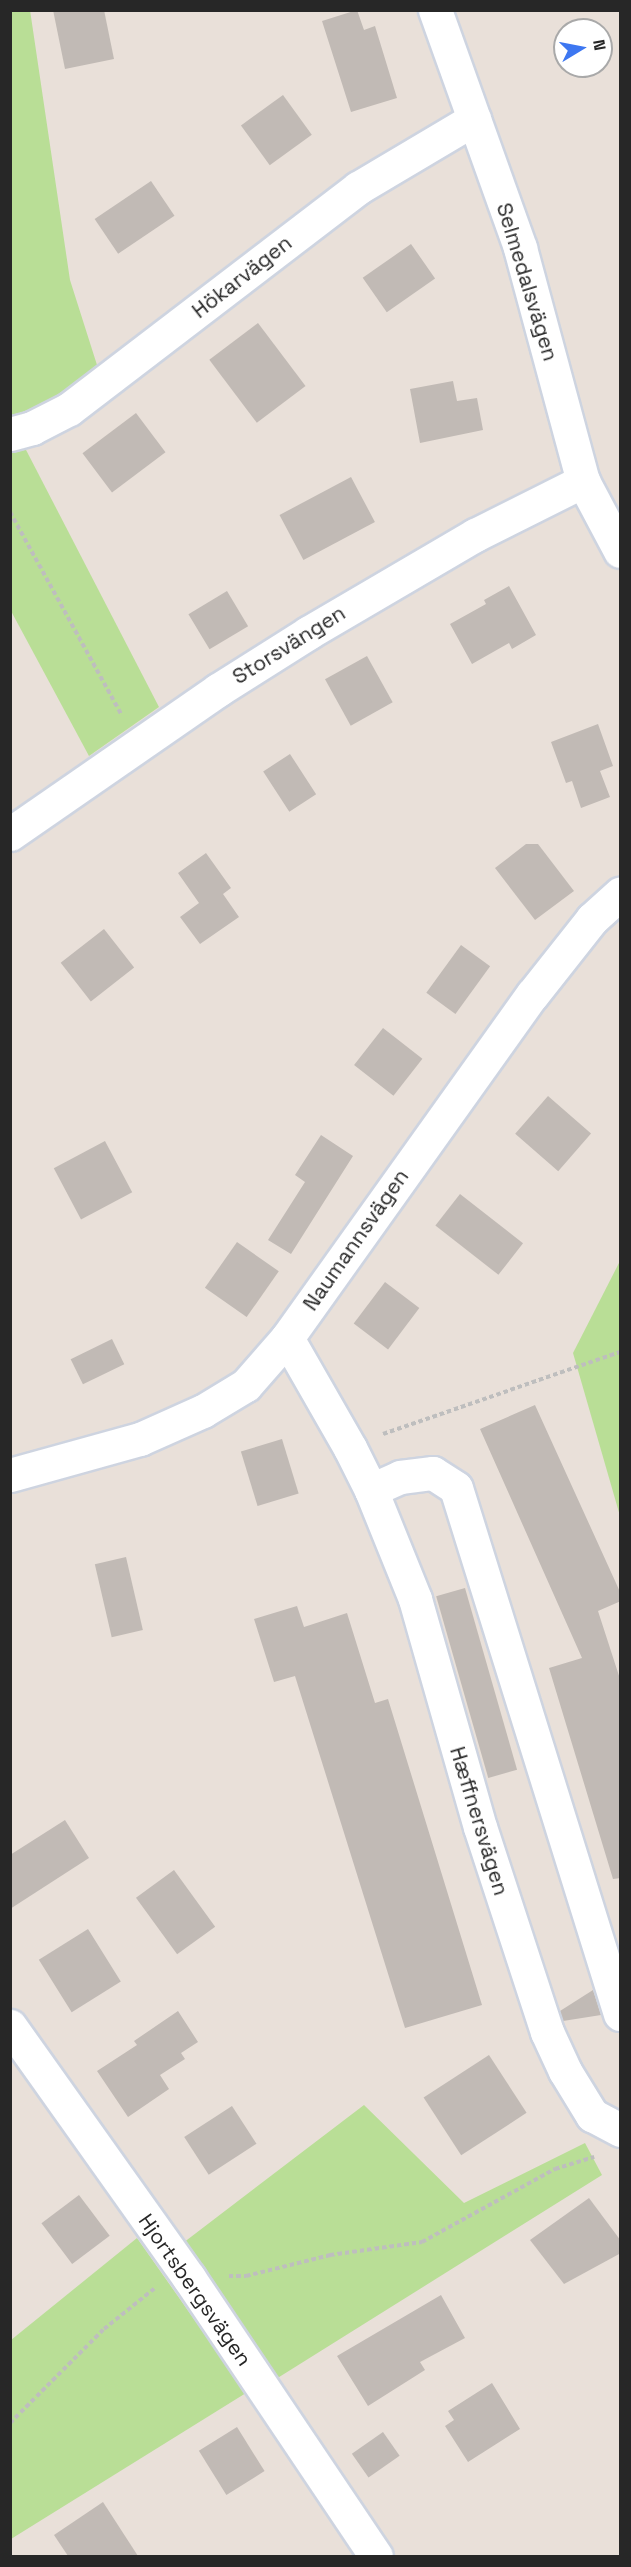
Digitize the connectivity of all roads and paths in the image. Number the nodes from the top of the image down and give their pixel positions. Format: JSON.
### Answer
{"nodes":[{"id":1,"x":435,"y":10,"type":"edge"},
{"id":2,"x":474,"y":119,"type":"junction"},
{"id":3,"x":10,"y":434,"type":"edge"},
{"id":4,"x":583,"y":481,"type":"junction"},
{"id":5,"x":10,"y":512,"type":"edge"},
{"id":6,"x":621,"y":551,"type":"edge"},
{"id":7,"x":139,"y":745,"type":"junction"},
{"id":8,"x":10,"y":834,"type":"edge"},
{"id":9,"x":621,"y":894,"type":"edge"},
{"id":10,"x":287,"y":1338,"type":"junction"},
{"id":11,"x":621,"y":1353,"type":"edge"},
{"id":12,"x":350,"y":1448,"type":"junction"},
{"id":13,"x":10,"y":1475,"type":"edge"},
{"id":14,"x":371,"y":1490,"type":"junction"},
{"id":15,"x":621,"y":2014,"type":"edge"},
{"id":16,"x":10,"y":2026,"type":"edge"},
{"id":17,"x":621,"y":2130,"type":"edge"},
{"id":18,"x":599,"y":2156,"type":"dead end"},
{"id":19,"x":186,"y":2274,"type":"junction"},
{"id":20,"x":10,"y":2423,"type":"edge"},
{"id":21,"x":376,"y":2556,"type":"edge"}],
"edges":[{"from":1,"to":2,"type":"street","name":"Selmedalsvägen"},
{"from":2,"to":3,"type":"street","name":"Hökarvägen"},
{"from":2,"to":4,"type":"street","name":"Selmedalsvägen"},
{"from":4,"to":6,"type":"street","name":"Selmedalsvägen"},
{"from":4,"to":7,"type":"street","name":"Storsvängen"},
{"from":5,"to":7,"type":"path"},
{"from":7,"to":8,"type":"street","name":"Storsvängen"},
{"from":9,"to":10,"type":"street","name":"Naumannsvägen"},
{"from":10,"to":12,"type":"street","name":"Hæffnersvägen"},
{"from":10,"to":13,"type":"street","name":"Naumannsvägen"},
{"from":11,"to":12,"type":"path"},
{"from":12,"to":14,"type":"street","name":"Hæffnersvägen"},
{"from":14,"to":15,"type":"street"},
{"from":14,"to":17,"type":"street","name":"Hæffnersvägen"},
{"from":16,"to":19,"type":"street","name":"Hjortsbergsvägen"},
{"from":18,"to":19,"type":"path"},
{"from":19,"to":20,"type":"path"},
{"from":19,"to":21,"type":"street","name":"Hjortsbergsvägen"}]}
